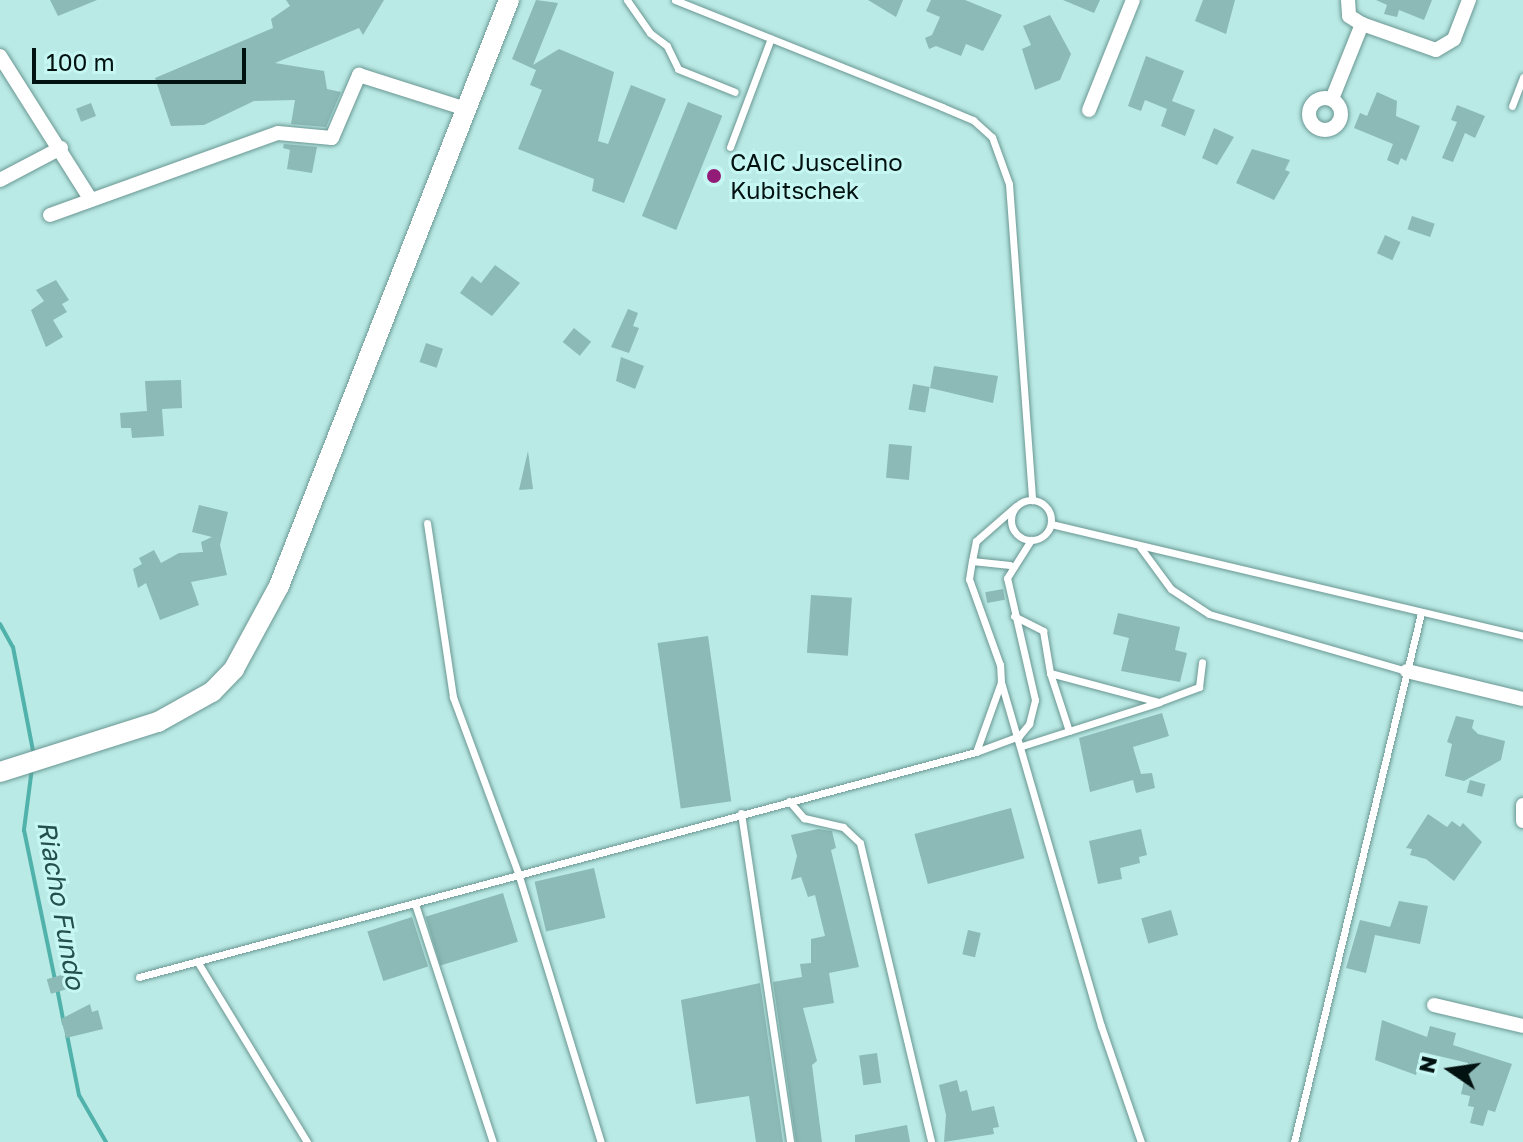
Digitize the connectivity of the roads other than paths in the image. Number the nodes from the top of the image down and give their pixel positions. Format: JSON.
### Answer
{"nodes":[{"id":1,"x":627,"y":0,"type":"edge"},
{"id":2,"x":675,"y":0,"type":"edge"},
{"id":3,"x":1133,"y":0,"type":"edge"},
{"id":4,"x":1348,"y":0,"type":"edge"},
{"id":5,"x":1469,"y":0,"type":"edge"},
{"id":6,"x":503,"y":2,"type":"edge"},
{"id":7,"x":1362,"y":24,"type":"junction"},
{"id":8,"x":771,"y":38,"type":"junction"},
{"id":9,"x":0,"y":56,"type":"edge"},
{"id":10,"x":1523,"y":77,"type":"edge"},
{"id":11,"x":735,"y":92,"type":"dead end"},
{"id":12,"x":1332,"y":99,"type":"dead end"},
{"id":13,"x":1512,"y":106,"type":"dead end"},
{"id":14,"x":466,"y":109,"type":"junction"},
{"id":15,"x":1089,"y":110,"type":"dead end"},
{"id":16,"x":730,"y":147,"type":"dead end"},
{"id":17,"x":61,"y":148,"type":"junction"},
{"id":18,"x":0,"y":180,"type":"edge"},
{"id":19,"x":91,"y":200,"type":"junction"},
{"id":20,"x":50,"y":215,"type":"dead end"},
{"id":21,"x":1032,"y":500,"type":"junction"},
{"id":22,"x":1016,"y":506,"type":"junction"},
{"id":23,"x":427,"y":523,"type":"dead end"},
{"id":24,"x":1051,"y":524,"type":"junction"},
{"id":25,"x":1031,"y":540,"type":"junction"},
{"id":26,"x":1140,"y":547,"type":"junction"},
{"id":27,"x":972,"y":561,"type":"junction"},
{"id":28,"x":1010,"y":565,"type":"junction"},
{"id":29,"x":1421,"y":613,"type":"junction"},
{"id":30,"x":1014,"y":616,"type":"junction"},
{"id":31,"x":1523,"y":636,"type":"edge"},
{"id":32,"x":1202,"y":662,"type":"dead end"},
{"id":33,"x":1407,"y":671,"type":"junction"},
{"id":34,"x":1050,"y":673,"type":"junction"},
{"id":35,"x":1001,"y":682,"type":"junction"},
{"id":36,"x":1523,"y":699,"type":"edge"},
{"id":37,"x":1159,"y":702,"type":"junction"},
{"id":38,"x":1069,"y":731,"type":"junction"},
{"id":39,"x":1019,"y":736,"type":"junction"},
{"id":40,"x":1022,"y":746,"type":"junction"},
{"id":41,"x":976,"y":752,"type":"junction"},
{"id":42,"x":9,"y":769,"type":"edge"},
{"id":43,"x":789,"y":801,"type":"junction"},
{"id":44,"x":1523,"y":805,"type":"edge"},
{"id":45,"x":741,"y":813,"type":"junction"},
{"id":46,"x":1523,"y":821,"type":"edge"},
{"id":47,"x":518,"y":873,"type":"junction"},
{"id":48,"x":415,"y":904,"type":"junction"},
{"id":49,"x":197,"y":961,"type":"junction"},
{"id":50,"x":139,"y":977,"type":"dead end"},
{"id":51,"x":1434,"y":1005,"type":"dead end"},
{"id":52,"x":1523,"y":1026,"type":"edge"},
{"id":53,"x":307,"y":1142,"type":"edge"},
{"id":54,"x":493,"y":1142,"type":"edge"},
{"id":55,"x":601,"y":1142,"type":"edge"},
{"id":56,"x":790,"y":1142,"type":"edge"},
{"id":57,"x":931,"y":1142,"type":"edge"},
{"id":58,"x":1141,"y":1142,"type":"edge"},
{"id":59,"x":1294,"y":1142,"type":"edge"}],
"edges":[{"from":1,"to":11,"type":"lane"},
{"from":2,"to":8,"type":"lane"},
{"from":3,"to":15,"type":"street"},
{"from":4,"to":7,"type":"street"},
{"from":5,"to":7,"type":"street"},
{"from":6,"to":14,"type":"street"},
{"from":7,"to":12,"type":"street"},
{"from":8,"to":16,"type":"lane"},
{"from":8,"to":21,"type":"lane"},
{"from":9,"to":17,"type":"street"},
{"from":10,"to":13,"type":"lane"},
{"from":14,"to":19,"type":"street"},
{"from":14,"to":42,"type":"street"},
{"from":17,"to":18,"type":"street"},
{"from":17,"to":19,"type":"street"},
{"from":19,"to":20,"type":"street"},
{"from":21,"to":22,"type":"lane"},
{"from":21,"to":24,"type":"lane"},
{"from":22,"to":25,"type":"lane"},
{"from":22,"to":27,"type":"lane"},
{"from":23,"to":47,"type":"lane"},
{"from":24,"to":25,"type":"lane"},
{"from":24,"to":26,"type":"lane"},
{"from":25,"to":28,"type":"lane"},
{"from":26,"to":29,"type":"lane"},
{"from":26,"to":33,"type":"lane"},
{"from":27,"to":28,"type":"lane"},
{"from":27,"to":35,"type":"lane"},
{"from":28,"to":30,"type":"lane"},
{"from":29,"to":31,"type":"lane"},
{"from":29,"to":33,"type":"lane"},
{"from":30,"to":34,"type":"lane"},
{"from":30,"to":39,"type":"lane"},
{"from":32,"to":37,"type":"lane"},
{"from":33,"to":36,"type":"street"},
{"from":33,"to":59,"type":"lane"},
{"from":34,"to":37,"type":"lane"},
{"from":34,"to":38,"type":"lane"},
{"from":35,"to":39,"type":"lane"},
{"from":35,"to":41,"type":"lane"},
{"from":37,"to":38,"type":"lane"},
{"from":38,"to":40,"type":"lane"},
{"from":39,"to":40,"type":"lane"},
{"from":39,"to":41,"type":"lane"},
{"from":40,"to":58,"type":"lane"},
{"from":41,"to":43,"type":"lane"},
{"from":43,"to":45,"type":"lane"},
{"from":43,"to":57,"type":"lane"},
{"from":44,"to":46,"type":"street"},
{"from":45,"to":47,"type":"lane"},
{"from":45,"to":56,"type":"lane"},
{"from":47,"to":48,"type":"lane"},
{"from":47,"to":55,"type":"lane"},
{"from":48,"to":49,"type":"lane"},
{"from":48,"to":54,"type":"lane"},
{"from":49,"to":50,"type":"lane"},
{"from":49,"to":53,"type":"lane"},
{"from":51,"to":52,"type":"street"}]}
